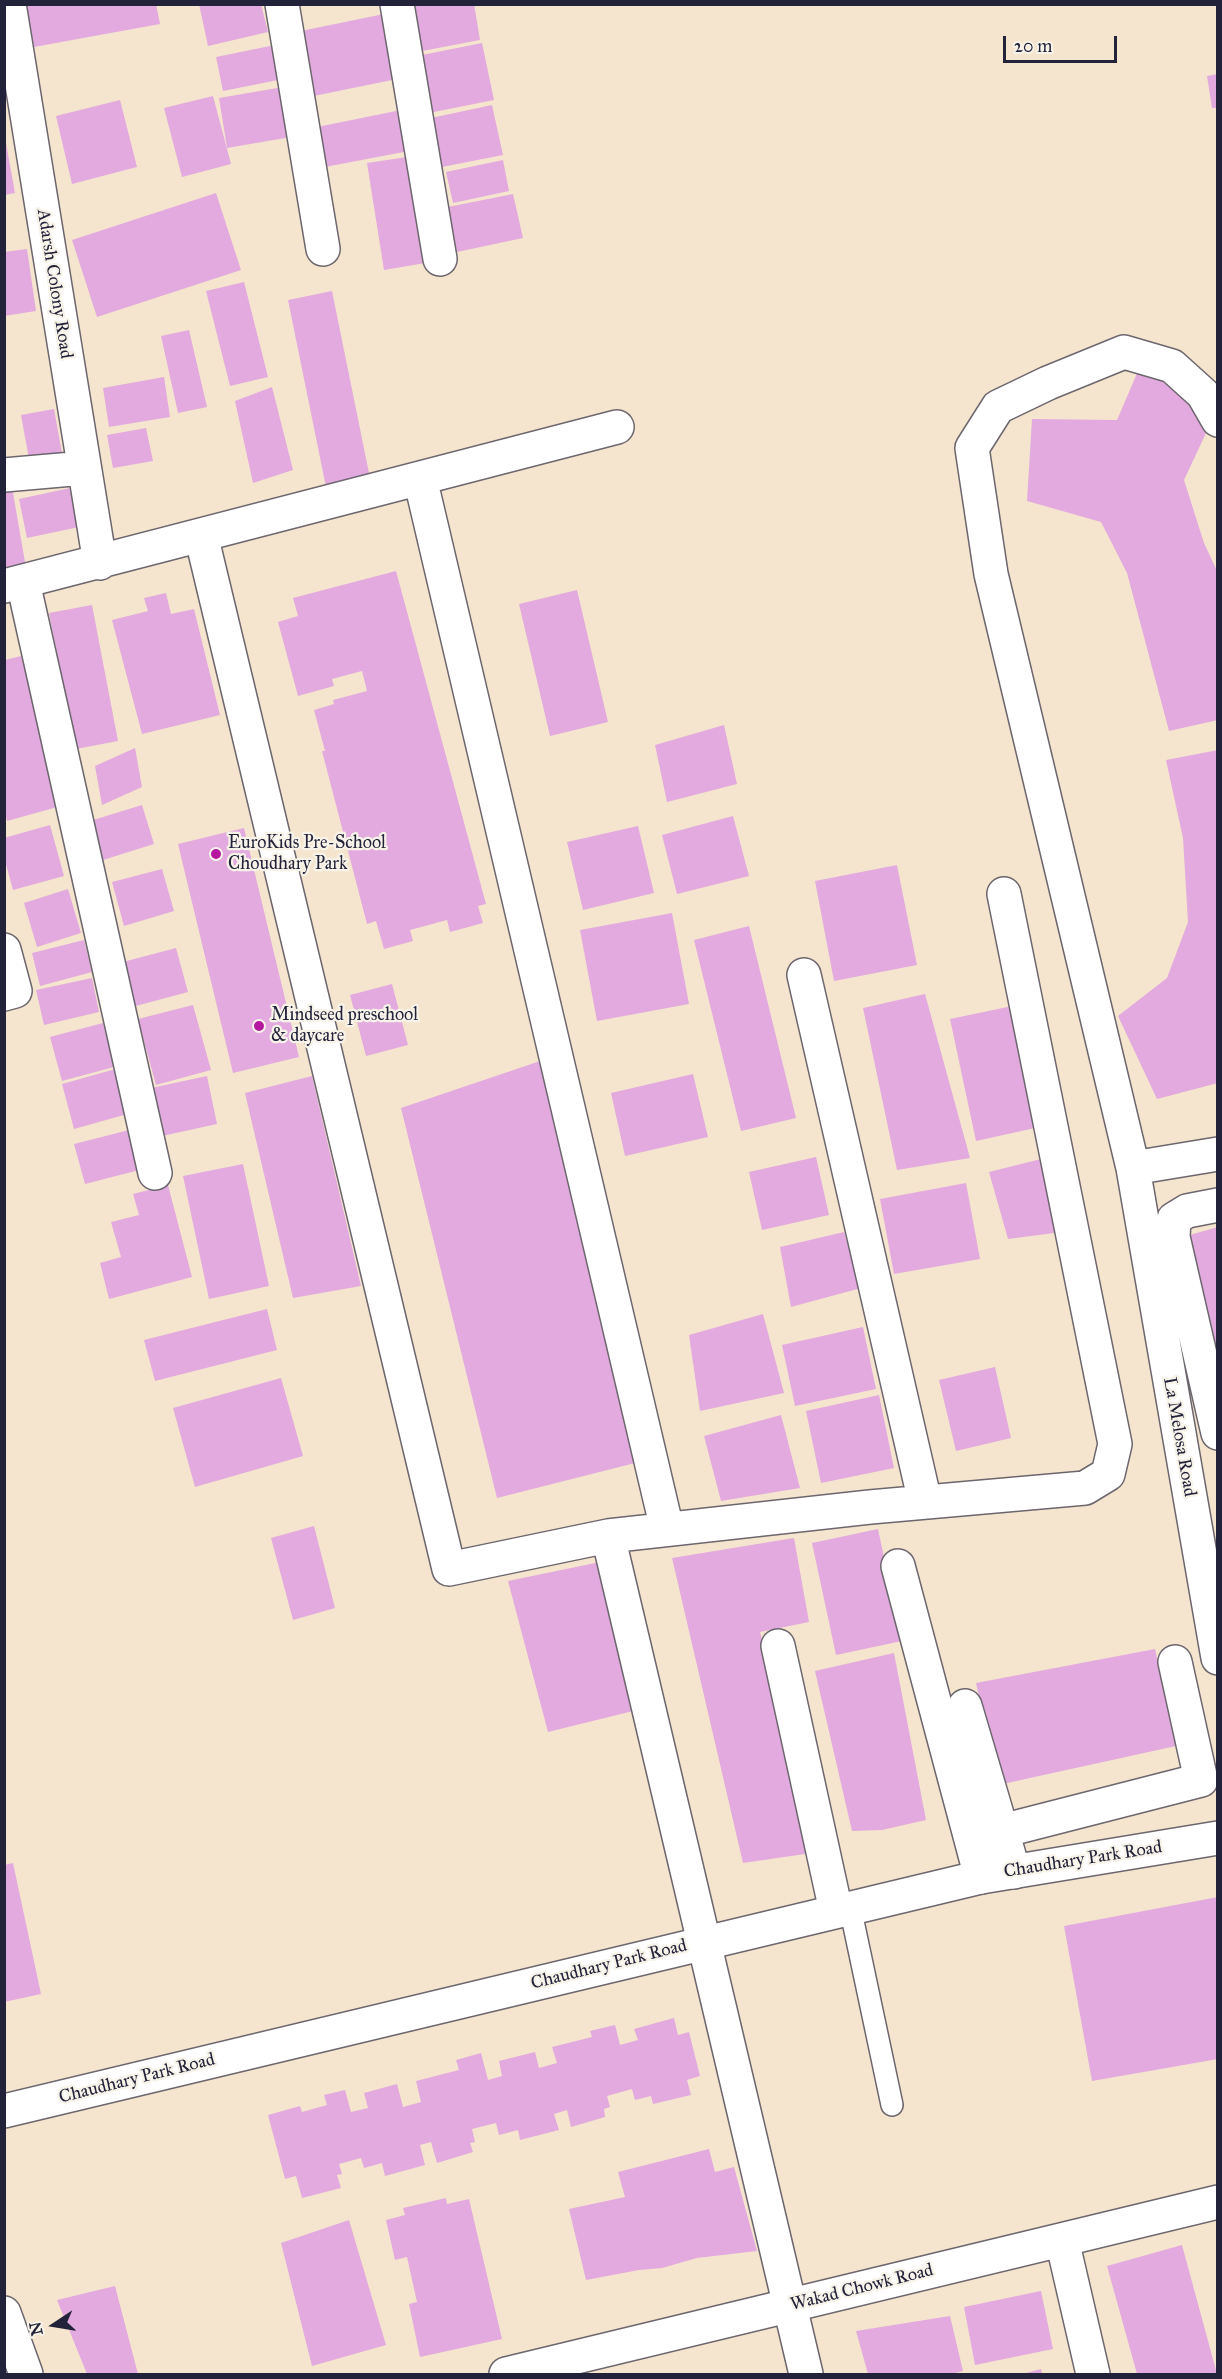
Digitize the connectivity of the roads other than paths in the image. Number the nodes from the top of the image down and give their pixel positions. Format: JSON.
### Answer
{"nodes":[{"id":1,"x":9,"y":4,"type":"edge"},
{"id":2,"x":282,"y":4,"type":"edge"},
{"id":3,"x":397,"y":4,"type":"edge"},
{"id":4,"x":322,"y":249,"type":"dead end"},
{"id":5,"x":440,"y":259,"type":"dead end"},
{"id":6,"x":1218,"y":420,"type":"edge"},
{"id":7,"x":617,"y":427,"type":"dead end"},
{"id":8,"x":84,"y":468,"type":"junction"},
{"id":9,"x":4,"y":475,"type":"edge"},
{"id":10,"x":420,"y":478,"type":"junction"},
{"id":11,"x":201,"y":535,"type":"junction"},
{"id":12,"x":100,"y":563,"type":"junction"},
{"id":13,"x":14,"y":584,"type":"edge"},
{"id":14,"x":1004,"y":894,"type":"dead end"},
{"id":15,"x":4,"y":950,"type":"edge"},
{"id":16,"x":804,"y":975,"type":"dead end"},
{"id":17,"x":4,"y":994,"type":"edge"},
{"id":18,"x":1218,"y":1154,"type":"edge"},
{"id":19,"x":1133,"y":1168,"type":"junction"},
{"id":20,"x":155,"y":1173,"type":"dead end"},
{"id":21,"x":1218,"y":1205,"type":"edge"},
{"id":22,"x":1218,"y":1433,"type":"edge"},
{"id":23,"x":925,"y":1502,"type":"junction"},
{"id":24,"x":667,"y":1529,"type":"junction"},
{"id":25,"x":608,"y":1536,"type":"junction"},
{"id":26,"x":898,"y":1566,"type":"dead end"},
{"id":27,"x":1214,"y":1613,"type":"edge"},
{"id":28,"x":778,"y":1646,"type":"dead end"},
{"id":29,"x":1218,"y":1658,"type":"edge"},
{"id":30,"x":1175,"y":1662,"type":"dead end"},
{"id":31,"x":965,"y":1706,"type":"dead end"},
{"id":32,"x":1002,"y":1831,"type":"junction"},
{"id":33,"x":1218,"y":1838,"type":"edge"},
{"id":34,"x":1014,"y":1872,"type":"junction"},
{"id":35,"x":981,"y":1877,"type":"junction"},
{"id":36,"x":843,"y":1909,"type":"junction"},
{"id":37,"x":703,"y":1942,"type":"junction"},
{"id":38,"x":892,"y":2105,"type":"dead end"},
{"id":39,"x":4,"y":2111,"type":"edge"},
{"id":40,"x":1218,"y":2202,"type":"edge"},
{"id":41,"x":1062,"y":2240,"type":"junction"},
{"id":42,"x":789,"y":2306,"type":"junction"},
{"id":43,"x":4,"y":2313,"type":"edge"},
{"id":44,"x":26,"y":2374,"type":"edge"},
{"id":45,"x":506,"y":2374,"type":"edge"},
{"id":46,"x":806,"y":2374,"type":"edge"},
{"id":47,"x":1094,"y":2374,"type":"edge"}],
"edges":[{"from":1,"to":8,"type":"street","name":"Adarsh Colony Road"},
{"from":2,"to":4,"type":"street"},
{"from":3,"to":5,"type":"street"},
{"from":6,"to":19,"type":"street","name":"La Melosa Road"},
{"from":7,"to":10,"type":"street"},
{"from":8,"to":9,"type":"street"},
{"from":8,"to":12,"type":"street","name":"Adarsh Colony Road"},
{"from":10,"to":11,"type":"street"},
{"from":10,"to":24,"type":"street"},
{"from":11,"to":12,"type":"street"},
{"from":11,"to":25,"type":"street"},
{"from":12,"to":13,"type":"street"},
{"from":13,"to":20,"type":"street"},
{"from":14,"to":23,"type":"street"},
{"from":15,"to":17,"type":"street"},
{"from":16,"to":23,"type":"street"},
{"from":18,"to":19,"type":"street"},
{"from":19,"to":27,"type":"street","name":"La Melosa Road"},
{"from":21,"to":22,"type":"street"},
{"from":23,"to":24,"type":"street"},
{"from":24,"to":25,"type":"street"},
{"from":25,"to":37,"type":"street"},
{"from":26,"to":35,"type":"street"},
{"from":27,"to":29,"type":"street","name":"La Melosa Road"},
{"from":28,"to":36,"type":"street"},
{"from":30,"to":32,"type":"street"},
{"from":31,"to":32,"type":"street"},
{"from":32,"to":34,"type":"street"},
{"from":33,"to":34,"type":"street","name":"Chaudhary Park Road"},
{"from":34,"to":35,"type":"street","name":"Chaudhary Park Road"},
{"from":35,"to":36,"type":"street","name":"Chaudhary Park Road"},
{"from":36,"to":37,"type":"street","name":"Chaudhary Park Road"},
{"from":36,"to":38,"type":"lane"},
{"from":37,"to":39,"type":"street","name":"Chaudhary Park Road"},
{"from":37,"to":42,"type":"street"},
{"from":40,"to":41,"type":"street","name":"Wakad Chowk Road"},
{"from":41,"to":42,"type":"street","name":"Wakad Chowk Road"},
{"from":41,"to":47,"type":"street"},
{"from":42,"to":45,"type":"street","name":"Wakad Chowk Road"},
{"from":42,"to":46,"type":"street"},
{"from":43,"to":44,"type":"street"}]}
